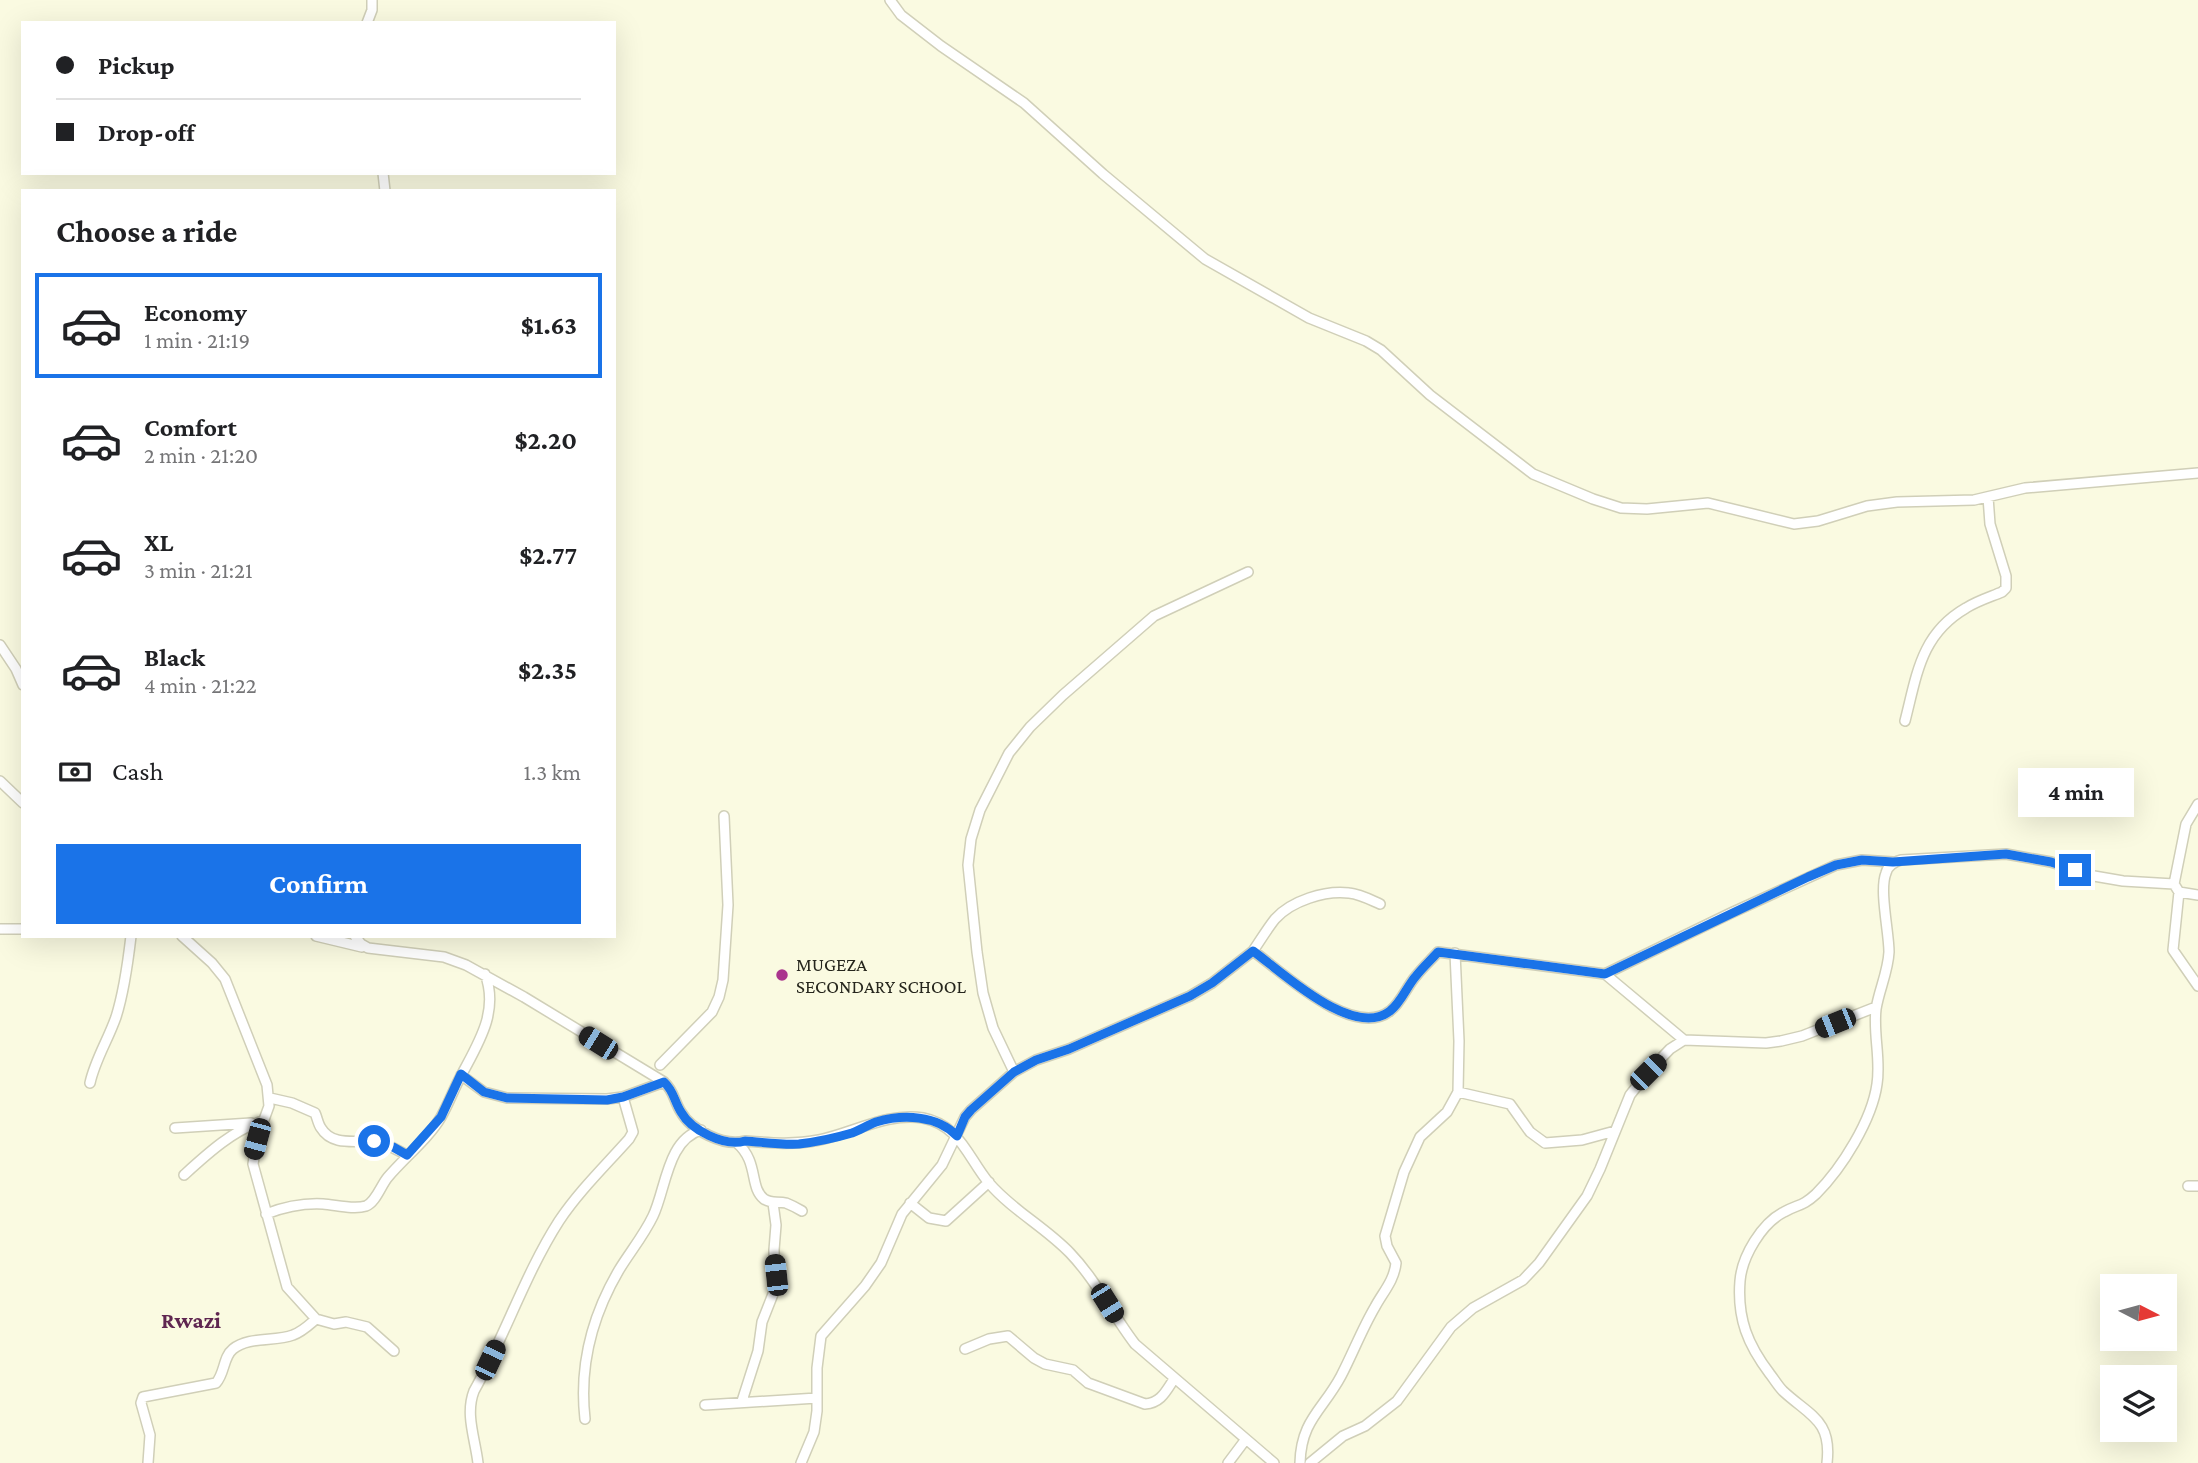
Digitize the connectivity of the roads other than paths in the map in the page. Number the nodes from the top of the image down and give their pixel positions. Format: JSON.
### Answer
{"nodes":[{"id":1,"x":372,"y":0,"type":"edge"},
{"id":2,"x":890,"y":0,"type":"edge"},
{"id":3,"x":368,"y":21,"type":"edge"},
{"id":4,"x":2198,"y":473,"type":"edge"},
{"id":5,"x":1988,"y":497,"type":"junction"},
{"id":6,"x":1248,"y":572,"type":"dead end"},
{"id":7,"x":0,"y":646,"type":"edge"},
{"id":8,"x":21,"y":680,"type":"edge"},
{"id":9,"x":1905,"y":721,"type":"dead end"},
{"id":10,"x":0,"y":780,"type":"edge"},
{"id":11,"x":21,"y":801,"type":"edge"},
{"id":12,"x":2198,"y":804,"type":"edge"},
{"id":13,"x":724,"y":816,"type":"dead end"},
{"id":14,"x":1893,"y":862,"type":"junction"},
{"id":15,"x":2177,"y":888,"type":"junction"},
{"id":16,"x":2198,"y":895,"type":"edge"},
{"id":17,"x":1380,"y":904,"type":"dead end"},
{"id":18,"x":0,"y":929,"type":"edge"},
{"id":19,"x":21,"y":929,"type":"edge"},
{"id":20,"x":131,"y":938,"type":"edge"},
{"id":21,"x":184,"y":938,"type":"edge"},
{"id":22,"x":325,"y":938,"type":"edge"},
{"id":23,"x":357,"y":938,"type":"edge"},
{"id":24,"x":368,"y":948,"type":"junction"},
{"id":25,"x":1253,"y":951,"type":"junction"},
{"id":26,"x":1455,"y":953,"type":"junction"},
{"id":27,"x":484,"y":974,"type":"junction"},
{"id":28,"x":1605,"y":974,"type":"junction"},
{"id":29,"x":2198,"y":986,"type":"edge"},
{"id":30,"x":1877,"y":1007,"type":"junction"},
{"id":31,"x":1684,"y":1040,"type":"junction"},
{"id":32,"x":660,"y":1065,"type":"dead end"},
{"id":33,"x":1014,"y":1072,"type":"junction"},
{"id":34,"x":461,"y":1074,"type":"junction"},
{"id":35,"x":664,"y":1082,"type":"junction"},
{"id":36,"x":90,"y":1083,"type":"dead end"},
{"id":37,"x":1458,"y":1092,"type":"junction"},
{"id":38,"x":623,"y":1097,"type":"junction"},
{"id":39,"x":270,"y":1098,"type":"junction"},
{"id":40,"x":263,"y":1121,"type":"junction"},
{"id":41,"x":253,"y":1123,"type":"junction"},
{"id":42,"x":175,"y":1128,"type":"dead end"},
{"id":43,"x":701,"y":1130,"type":"junction"},
{"id":44,"x":1615,"y":1131,"type":"junction"},
{"id":45,"x":957,"y":1136,"type":"junction"},
{"id":46,"x":737,"y":1143,"type":"junction"},
{"id":47,"x":407,"y":1155,"type":"junction"},
{"id":48,"x":184,"y":1175,"type":"dead end"},
{"id":49,"x":989,"y":1182,"type":"junction"},
{"id":50,"x":773,"y":1203,"type":"junction"},
{"id":51,"x":910,"y":1203,"type":"junction"},
{"id":52,"x":802,"y":1211,"type":"dead end"},
{"id":53,"x":266,"y":1214,"type":"junction"},
{"id":54,"x":316,"y":1319,"type":"junction"},
{"id":55,"x":965,"y":1349,"type":"dead end"},
{"id":56,"x":394,"y":1352,"type":"dead end"},
{"id":57,"x":1174,"y":1379,"type":"junction"},
{"id":58,"x":817,"y":1398,"type":"junction"},
{"id":59,"x":742,"y":1401,"type":"junction"},
{"id":60,"x":705,"y":1405,"type":"dead end"},
{"id":61,"x":585,"y":1419,"type":"dead end"},
{"id":62,"x":1247,"y":1439,"type":"junction"},
{"id":63,"x":148,"y":1463,"type":"edge"},
{"id":64,"x":478,"y":1463,"type":"edge"},
{"id":65,"x":801,"y":1463,"type":"edge"},
{"id":66,"x":1228,"y":1463,"type":"edge"},
{"id":67,"x":1274,"y":1463,"type":"edge"},
{"id":68,"x":1300,"y":1463,"type":"edge"},
{"id":69,"x":1310,"y":1463,"type":"edge"},
{"id":70,"x":1827,"y":1463,"type":"edge"}],
"edges":[{"from":1,"to":3,"type":"street"},
{"from":2,"to":5,"type":"street"},
{"from":4,"to":5,"type":"street"},
{"from":5,"to":9,"type":"street"},
{"from":6,"to":33,"type":"street"},
{"from":7,"to":8,"type":"street"},
{"from":10,"to":11,"type":"street"},
{"from":12,"to":15,"type":"street"},
{"from":13,"to":32,"type":"street"},
{"from":14,"to":15,"type":"street"},
{"from":14,"to":28,"type":"street"},
{"from":14,"to":30,"type":"street"},
{"from":15,"to":16,"type":"street"},
{"from":15,"to":29,"type":"street"},
{"from":17,"to":25,"type":"street"},
{"from":18,"to":19,"type":"street"},
{"from":20,"to":36,"type":"street"},
{"from":21,"to":39,"type":"street"},
{"from":22,"to":24,"type":"street"},
{"from":23,"to":24,"type":"street"},
{"from":24,"to":27,"type":"street"},
{"from":25,"to":26,"type":"street"},
{"from":25,"to":33,"type":"street"},
{"from":26,"to":28,"type":"street"},
{"from":26,"to":37,"type":"street"},
{"from":27,"to":34,"type":"street"},
{"from":27,"to":35,"type":"street"},
{"from":28,"to":31,"type":"street"},
{"from":30,"to":31,"type":"street"},
{"from":30,"to":70,"type":"street"},
{"from":31,"to":44,"type":"street"},
{"from":33,"to":45,"type":"street"},
{"from":34,"to":38,"type":"street"},
{"from":34,"to":47,"type":"street"},
{"from":35,"to":38,"type":"street"},
{"from":35,"to":43,"type":"street"},
{"from":37,"to":44,"type":"street"},
{"from":37,"to":68,"type":"street"},
{"from":38,"to":64,"type":"street"},
{"from":39,"to":40,"type":"street"},
{"from":39,"to":47,"type":"street"},
{"from":40,"to":41,"type":"street"},
{"from":40,"to":53,"type":"street"},
{"from":41,"to":42,"type":"street"},
{"from":41,"to":48,"type":"street"},
{"from":43,"to":46,"type":"street"},
{"from":43,"to":61,"type":"street"},
{"from":44,"to":69,"type":"street"},
{"from":45,"to":46,"type":"street"},
{"from":45,"to":49,"type":"street"},
{"from":45,"to":51,"type":"street"},
{"from":46,"to":50,"type":"street"},
{"from":47,"to":53,"type":"street"},
{"from":49,"to":51,"type":"street"},
{"from":49,"to":57,"type":"street"},
{"from":50,"to":52,"type":"street"},
{"from":50,"to":59,"type":"street"},
{"from":51,"to":58,"type":"street"},
{"from":53,"to":54,"type":"street"},
{"from":54,"to":56,"type":"street"},
{"from":54,"to":63,"type":"street"},
{"from":55,"to":57,"type":"street"},
{"from":57,"to":62,"type":"street"},
{"from":58,"to":59,"type":"street"},
{"from":58,"to":65,"type":"street"},
{"from":59,"to":60,"type":"street"},
{"from":62,"to":66,"type":"street"},
{"from":62,"to":67,"type":"street"}]}
